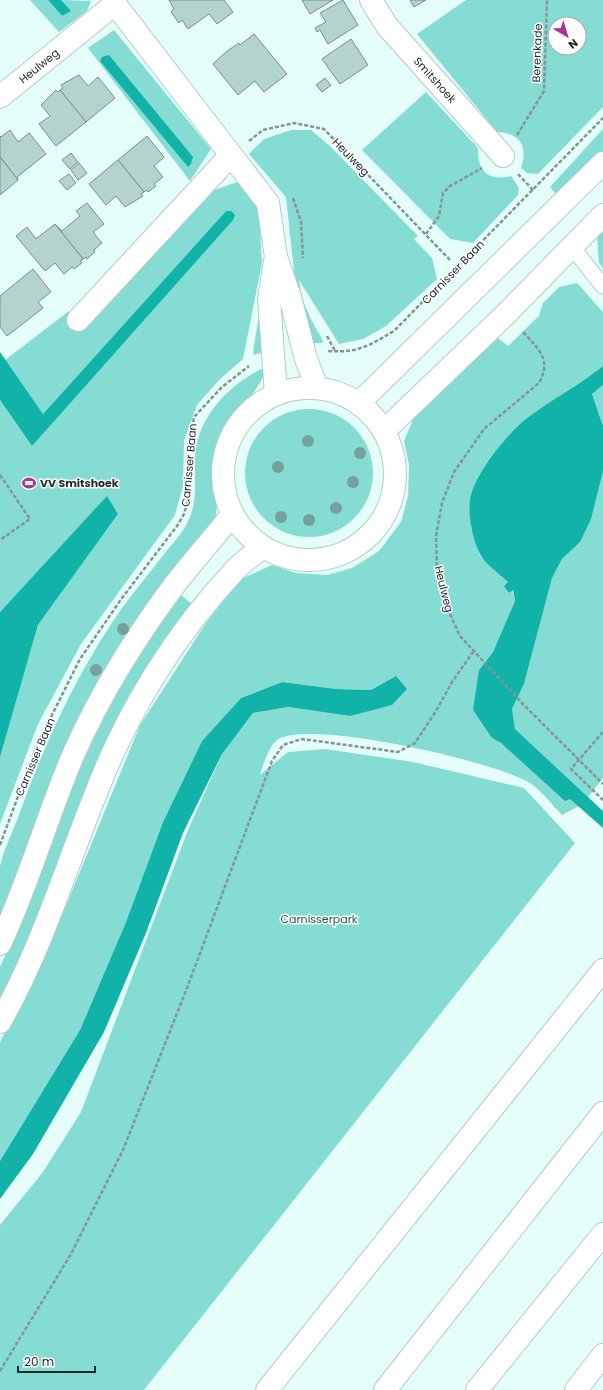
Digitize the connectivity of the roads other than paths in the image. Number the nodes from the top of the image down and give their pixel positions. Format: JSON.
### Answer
{"nodes":[{"id":1,"x":371,"y":0,"type":"edge"},
{"id":2,"x":113,"y":2,"type":"edge"},
{"id":3,"x":0,"y":98,"type":"edge"},
{"id":4,"x":231,"y":155,"type":"junction"},
{"id":5,"x":503,"y":156,"type":"dead end"},
{"id":6,"x":603,"y":163,"type":"edge"},
{"id":7,"x":603,"y":215,"type":"edge"},
{"id":8,"x":572,"y":247,"type":"junction"},
{"id":9,"x":276,"y":257,"type":"junction"},
{"id":10,"x":603,"y":286,"type":"edge"},
{"id":11,"x":78,"y":320,"type":"dead end"},
{"id":12,"x":317,"y":388,"type":"junction"},
{"id":13,"x":276,"y":394,"type":"junction"},
{"id":14,"x":359,"y":403,"type":"junction"},
{"id":15,"x":384,"y":431,"type":"junction"},
{"id":16,"x":232,"y":515,"type":"junction"},
{"id":17,"x":262,"y":547,"type":"junction"},
{"id":18,"x":0,"y":944,"type":"edge"},
{"id":19,"x":603,"y":970,"type":"edge"},
{"id":20,"x":0,"y":1022,"type":"edge"},
{"id":21,"x":603,"y":1113,"type":"edge"},
{"id":22,"x":603,"y":1234,"type":"edge"},
{"id":23,"x":603,"y":1355,"type":"edge"},
{"id":24,"x":267,"y":1390,"type":"edge"},
{"id":25,"x":385,"y":1390,"type":"edge"},
{"id":26,"x":477,"y":1390,"type":"edge"},
{"id":27,"x":576,"y":1390,"type":"edge"}],
"edges":[{"from":1,"to":5,"type":"main road","name":"Smitshoek"},
{"from":2,"to":3,"type":"main road","name":"Heulweg"},
{"from":2,"to":4,"type":"main road","name":"Heulweg"},
{"from":4,"to":9,"type":"main road","name":"Heulweg"},
{"from":4,"to":11,"type":"main road"},
{"from":6,"to":14,"type":"main road"},
{"from":7,"to":8,"type":"main road"},
{"from":8,"to":10,"type":"lane"},
{"from":8,"to":15,"type":"main road"},
{"from":9,"to":12,"type":"main road","name":"Heulweg"},
{"from":9,"to":13,"type":"main road","name":"Heulweg"},
{"from":12,"to":13,"type":"main road"},
{"from":12,"to":14,"type":"main road"},
{"from":13,"to":16,"type":"main road"},
{"from":14,"to":15,"type":"main road"},
{"from":15,"to":17,"type":"main road"},
{"from":16,"to":17,"type":"main road"},
{"from":16,"to":18,"type":"main road"},
{"from":17,"to":20,"type":"main road"},
{"from":19,"to":24,"type":"main road"},
{"from":21,"to":25,"type":"main road"},
{"from":22,"to":26,"type":"main road"},
{"from":23,"to":27,"type":"main road"}]}
